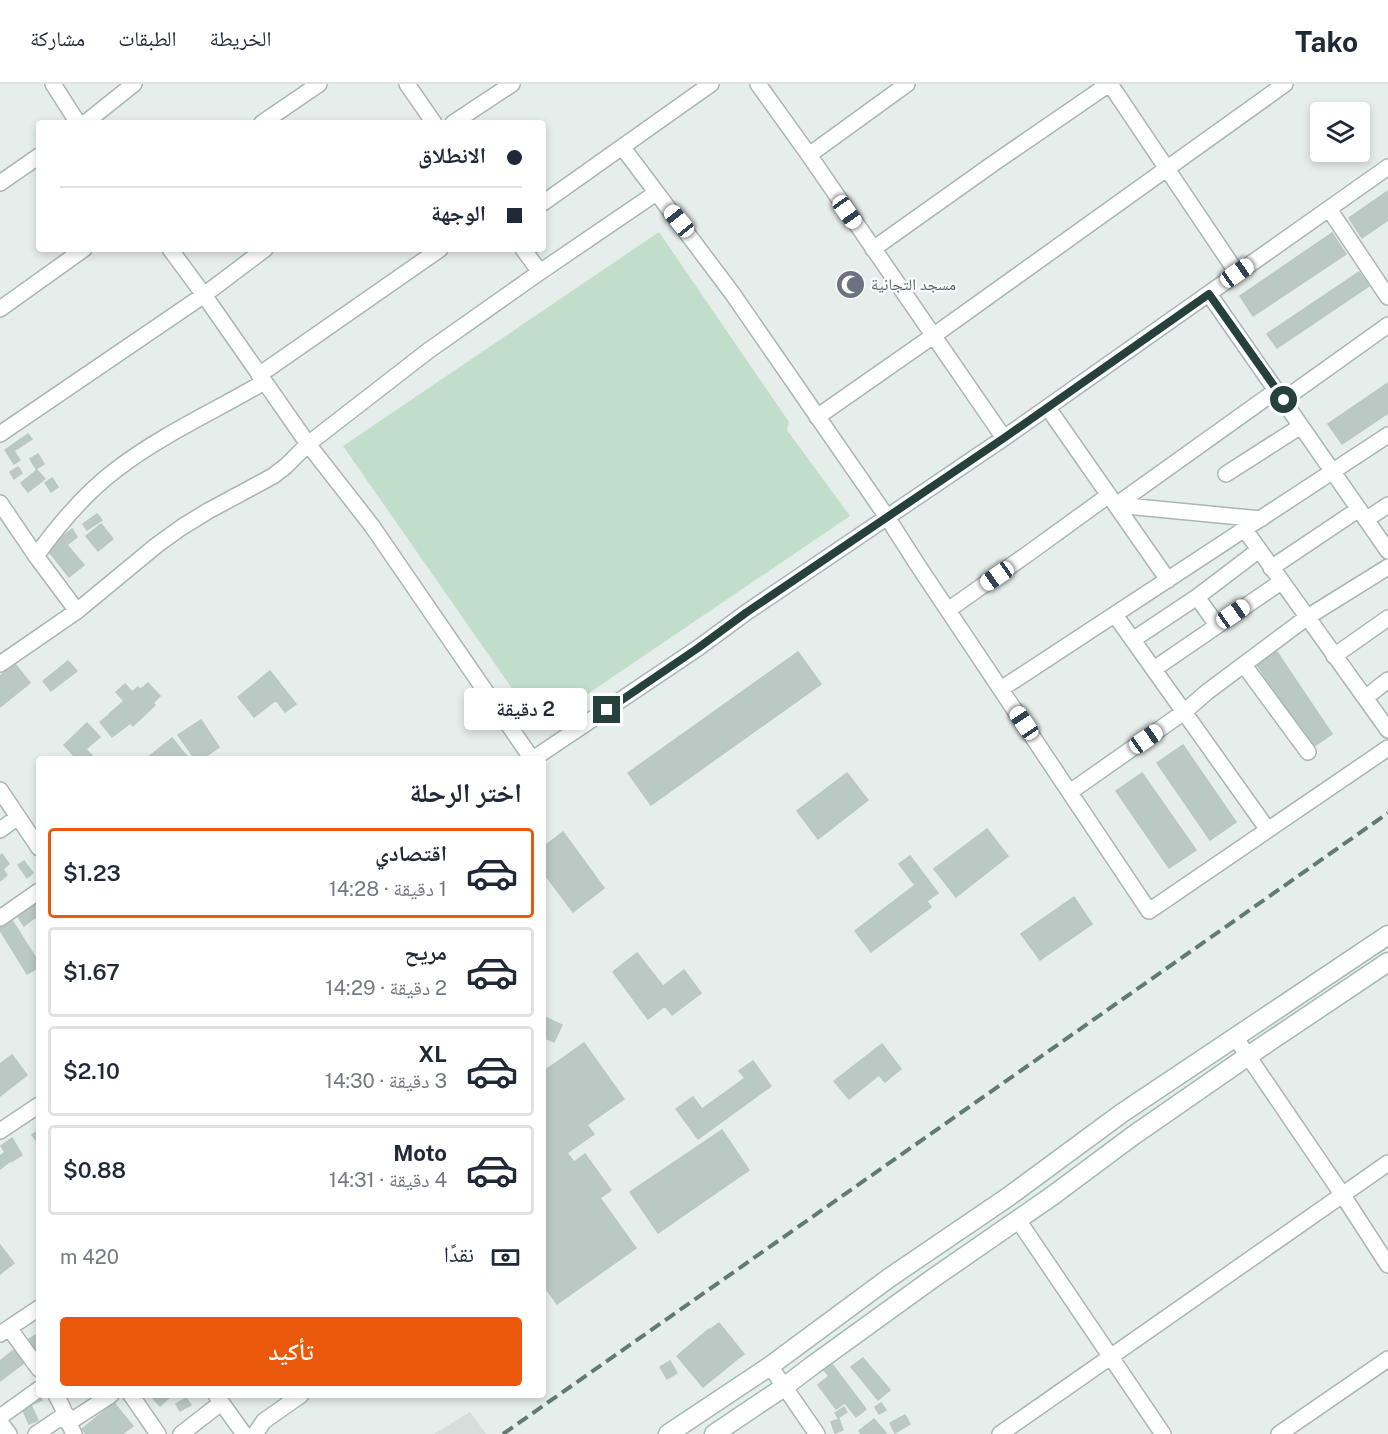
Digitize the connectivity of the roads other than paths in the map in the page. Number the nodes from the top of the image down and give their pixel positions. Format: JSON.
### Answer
{"nodes":[{"id":1,"x":52,"y":84,"type":"edge"},
{"id":2,"x":134,"y":84,"type":"edge"},
{"id":3,"x":319,"y":84,"type":"edge"},
{"id":4,"x":407,"y":84,"type":"edge"},
{"id":5,"x":512,"y":84,"type":"edge"},
{"id":6,"x":711,"y":84,"type":"edge"},
{"id":7,"x":758,"y":84,"type":"edge"},
{"id":8,"x":907,"y":84,"type":"edge"},
{"id":9,"x":1109,"y":84,"type":"edge"},
{"id":10,"x":1285,"y":84,"type":"edge"},
{"id":11,"x":76,"y":120,"type":"edge"},
{"id":12,"x":89,"y":120,"type":"edge"},
{"id":13,"x":266,"y":120,"type":"edge"},
{"id":14,"x":432,"y":120,"type":"edge"},
{"id":15,"x":458,"y":120,"type":"edge"},
{"id":16,"x":622,"y":148,"type":"junction"},
{"id":17,"x":809,"y":155,"type":"junction"},
{"id":18,"x":36,"y":158,"type":"edge"},
{"id":19,"x":1388,"y":167,"type":"edge"},
{"id":20,"x":1167,"y":168,"type":"junction"},
{"id":21,"x":0,"y":183,"type":"edge"},
{"id":22,"x":656,"y":193,"type":"junction"},
{"id":23,"x":546,"y":201,"type":"edge"},
{"id":24,"x":1329,"y":208,"type":"junction"},
{"id":25,"x":873,"y":249,"type":"junction"},
{"id":26,"x":80,"y":252,"type":"edge"},
{"id":27,"x":172,"y":252,"type":"edge"},
{"id":28,"x":261,"y":252,"type":"edge"},
{"id":29,"x":436,"y":252,"type":"edge"},
{"id":30,"x":526,"y":252,"type":"edge"},
{"id":31,"x":540,"y":272,"type":"junction"},
{"id":32,"x":1237,"y":273,"type":"junction"},
{"id":33,"x":1209,"y":294,"type":"junction"},
{"id":34,"x":204,"y":295,"type":"junction"},
{"id":35,"x":1388,"y":297,"type":"edge"},
{"id":36,"x":0,"y":309,"type":"edge"},
{"id":37,"x":1388,"y":325,"type":"edge"},
{"id":38,"x":933,"y":336,"type":"junction"},
{"id":39,"x":262,"y":379,"type":"junction"},
{"id":40,"x":1280,"y":395,"type":"junction"},
{"id":41,"x":1048,"y":408,"type":"junction"},
{"id":42,"x":817,"y":417,"type":"junction"},
{"id":43,"x":1301,"y":426,"type":"junction"},
{"id":44,"x":0,"y":434,"type":"edge"},
{"id":45,"x":1388,"y":435,"type":"edge"},
{"id":46,"x":1004,"y":438,"type":"junction"},
{"id":47,"x":308,"y":444,"type":"junction"},
{"id":48,"x":1332,"y":471,"type":"junction"},
{"id":49,"x":1226,"y":474,"type":"dead end"},
{"id":50,"x":1113,"y":500,"type":"junction"},
{"id":51,"x":0,"y":502,"type":"edge"},
{"id":52,"x":1388,"y":505,"type":"edge"},
{"id":53,"x":1363,"y":514,"type":"junction"},
{"id":54,"x":887,"y":517,"type":"junction"},
{"id":55,"x":1261,"y":519,"type":"junction"},
{"id":56,"x":1245,"y":530,"type":"junction"},
{"id":57,"x":1259,"y":550,"type":"junction"},
{"id":58,"x":1388,"y":550,"type":"edge"},
{"id":59,"x":36,"y":556,"type":"junction"},
{"id":60,"x":1388,"y":567,"type":"edge"},
{"id":61,"x":1271,"y":568,"type":"junction"},
{"id":62,"x":1168,"y":580,"type":"junction"},
{"id":63,"x":1281,"y":582,"type":"junction"},
{"id":64,"x":1197,"y":597,"type":"junction"},
{"id":65,"x":948,"y":610,"type":"junction"},
{"id":66,"x":77,"y":611,"type":"junction"},
{"id":67,"x":1115,"y":615,"type":"junction"},
{"id":68,"x":1306,"y":618,"type":"junction"},
{"id":69,"x":1388,"y":618,"type":"edge"},
{"id":70,"x":1217,"y":625,"type":"junction"},
{"id":71,"x":1137,"y":637,"type":"dead end"},
{"id":72,"x":1334,"y":656,"type":"junction"},
{"id":73,"x":0,"y":664,"type":"edge"},
{"id":74,"x":1244,"y":665,"type":"junction"},
{"id":75,"x":1154,"y":669,"type":"junction"},
{"id":76,"x":1388,"y":680,"type":"edge"},
{"id":77,"x":1001,"y":689,"type":"junction"},
{"id":78,"x":1365,"y":698,"type":"junction"},
{"id":79,"x":1184,"y":712,"type":"junction"},
{"id":80,"x":1388,"y":730,"type":"edge"},
{"id":81,"x":1388,"y":748,"type":"edge"},
{"id":82,"x":1308,"y":752,"type":"dead end"},
{"id":83,"x":531,"y":756,"type":"edge"},
{"id":84,"x":537,"y":756,"type":"edge"},
{"id":85,"x":0,"y":790,"type":"edge"},
{"id":86,"x":1070,"y":792,"type":"junction"},
{"id":87,"x":18,"y":817,"type":"junction"},
{"id":88,"x":0,"y":830,"type":"edge"},
{"id":89,"x":1268,"y":830,"type":"junction"},
{"id":90,"x":36,"y":844,"type":"edge"},
{"id":91,"x":36,"y":893,"type":"edge"},
{"id":92,"x":0,"y":918,"type":"edge"},
{"id":93,"x":1388,"y":935,"type":"edge"},
{"id":94,"x":1388,"y":962,"type":"edge"},
{"id":95,"x":1235,"y":1037,"type":"junction"},
{"id":96,"x":1248,"y":1056,"type":"junction"},
{"id":97,"x":36,"y":1107,"type":"edge"},
{"id":98,"x":0,"y":1131,"type":"edge"},
{"id":99,"x":1388,"y":1163,"type":"edge"},
{"id":100,"x":1342,"y":1194,"type":"junction"},
{"id":101,"x":1018,"y":1220,"type":"junction"},
{"id":102,"x":1388,"y":1266,"type":"edge"},
{"id":103,"x":36,"y":1310,"type":"edge"},
{"id":104,"x":5,"y":1331,"type":"edge"},
{"id":105,"x":1111,"y":1358,"type":"junction"},
{"id":106,"x":1388,"y":1359,"type":"edge"},
{"id":107,"x":36,"y":1366,"type":"edge"},
{"id":108,"x":770,"y":1366,"type":"junction"},
{"id":109,"x":784,"y":1387,"type":"junction"},
{"id":110,"x":36,"y":1391,"type":"edge"},
{"id":111,"x":58,"y":1398,"type":"edge"},
{"id":112,"x":107,"y":1398,"type":"edge"},
{"id":113,"x":133,"y":1398,"type":"edge"},
{"id":114,"x":297,"y":1398,"type":"edge"},
{"id":115,"x":218,"y":1399,"type":"edge"},
{"id":116,"x":0,"y":1417,"type":"edge"},
{"id":117,"x":0,"y":1422,"type":"edge"},
{"id":118,"x":70,"y":1423,"type":"edge"},
{"id":119,"x":9,"y":1434,"type":"edge"},
{"id":120,"x":36,"y":1434,"type":"edge"},
{"id":121,"x":158,"y":1434,"type":"edge"},
{"id":122,"x":181,"y":1434,"type":"edge"},
{"id":123,"x":244,"y":1434,"type":"edge"},
{"id":124,"x":255,"y":1434,"type":"edge"},
{"id":125,"x":668,"y":1434,"type":"edge"},
{"id":126,"x":714,"y":1434,"type":"edge"},
{"id":127,"x":817,"y":1434,"type":"edge"},
{"id":128,"x":1000,"y":1434,"type":"edge"},
{"id":129,"x":1163,"y":1434,"type":"edge"},
{"id":130,"x":1279,"y":1434,"type":"edge"}],
"edges":[{"from":1,"to":11,"type":"street"},
{"from":2,"to":12,"type":"street"},
{"from":3,"to":13,"type":"street"},
{"from":4,"to":14,"type":"street"},
{"from":5,"to":15,"type":"street"},
{"from":6,"to":16,"type":"street"},
{"from":7,"to":17,"type":"street"},
{"from":8,"to":17,"type":"street"},
{"from":9,"to":20,"type":"street"},
{"from":9,"to":25,"type":"street"},
{"from":10,"to":20,"type":"street"},
{"from":16,"to":22,"type":"street"},
{"from":16,"to":23,"type":"street"},
{"from":17,"to":25,"type":"street"},
{"from":18,"to":21,"type":"street"},
{"from":19,"to":24,"type":"street"},
{"from":20,"to":32,"type":"street"},
{"from":20,"to":38,"type":"street"},
{"from":22,"to":31,"type":"street"},
{"from":22,"to":42,"type":"street"},
{"from":24,"to":32,"type":"street"},
{"from":24,"to":35,"type":"street"},
{"from":25,"to":38,"type":"street"},
{"from":26,"to":36,"type":"street"},
{"from":27,"to":34,"type":"street"},
{"from":28,"to":34,"type":"street"},
{"from":29,"to":39,"type":"street"},
{"from":30,"to":31,"type":"street"},
{"from":31,"to":47,"type":"street"},
{"from":32,"to":33,"type":"street"},
{"from":33,"to":40,"type":"street"},
{"from":33,"to":41,"type":"street"},
{"from":34,"to":39,"type":"street"},
{"from":34,"to":44,"type":"street"},
{"from":37,"to":40,"type":"street"},
{"from":38,"to":42,"type":"street"},
{"from":38,"to":46,"type":"street"},
{"from":39,"to":47,"type":"street"},
{"from":39,"to":59,"type":"street"},
{"from":40,"to":43,"type":"street"},
{"from":40,"to":50,"type":"street"},
{"from":41,"to":46,"type":"street"},
{"from":41,"to":50,"type":"street"},
{"from":42,"to":54,"type":"street"},
{"from":43,"to":48,"type":"street"},
{"from":43,"to":49,"type":"street"},
{"from":45,"to":48,"type":"street"},
{"from":46,"to":54,"type":"street"},
{"from":47,"to":66,"type":"street"},
{"from":47,"to":83,"type":"street"},
{"from":48,"to":53,"type":"street"},
{"from":48,"to":55,"type":"street"},
{"from":50,"to":55,"type":"street"},
{"from":50,"to":62,"type":"street"},
{"from":50,"to":65,"type":"street"},
{"from":51,"to":59,"type":"street"},
{"from":52,"to":53,"type":"street"},
{"from":53,"to":58,"type":"street"},
{"from":53,"to":61,"type":"street"},
{"from":54,"to":65,"type":"street"},
{"from":54,"to":84,"type":"street"},
{"from":55,"to":56,"type":"street"},
{"from":56,"to":57,"type":"street"},
{"from":56,"to":62,"type":"street"},
{"from":57,"to":61,"type":"street"},
{"from":57,"to":64,"type":"street"},
{"from":59,"to":66,"type":"street"},
{"from":60,"to":68,"type":"street"},
{"from":61,"to":63,"type":"street"},
{"from":62,"to":67,"type":"street"},
{"from":63,"to":68,"type":"street"},
{"from":63,"to":70,"type":"street"},
{"from":64,"to":70,"type":"street"},
{"from":64,"to":71,"type":"street"},
{"from":65,"to":77,"type":"street"},
{"from":66,"to":73,"type":"street"},
{"from":67,"to":75,"type":"street"},
{"from":67,"to":77,"type":"street"},
{"from":68,"to":72,"type":"street"},
{"from":68,"to":74,"type":"street"},
{"from":69,"to":72,"type":"street"},
{"from":70,"to":75,"type":"street"},
{"from":72,"to":78,"type":"street"},
{"from":74,"to":79,"type":"street"},
{"from":74,"to":82,"type":"street"},
{"from":75,"to":79,"type":"street"},
{"from":76,"to":78,"type":"street"},
{"from":77,"to":86,"type":"street"},
{"from":78,"to":80,"type":"street"},
{"from":79,"to":86,"type":"street"},
{"from":79,"to":89,"type":"street"},
{"from":81,"to":89,"type":"street"},
{"from":85,"to":87,"type":"street"},
{"from":86,"to":89,"type":"street"},
{"from":87,"to":88,"type":"street"},
{"from":87,"to":90,"type":"street"},
{"from":91,"to":92,"type":"street"},
{"from":93,"to":95,"type":"main road"},
{"from":94,"to":96,"type":"main road"},
{"from":95,"to":96,"type":"street"},
{"from":95,"to":108,"type":"main road"},
{"from":96,"to":100,"type":"street"},
{"from":96,"to":101,"type":"main road"},
{"from":97,"to":98,"type":"street"},
{"from":99,"to":100,"type":"street"},
{"from":100,"to":102,"type":"street"},
{"from":100,"to":105,"type":"street"},
{"from":101,"to":105,"type":"street"},
{"from":101,"to":109,"type":"main road"},
{"from":103,"to":104,"type":"street"},
{"from":104,"to":107,"type":"street"},
{"from":105,"to":128,"type":"street"},
{"from":105,"to":129,"type":"street"},
{"from":106,"to":130,"type":"street"},
{"from":108,"to":109,"type":"street"},
{"from":108,"to":125,"type":"main road"},
{"from":109,"to":126,"type":"main road"},
{"from":109,"to":127,"type":"street"},
{"from":110,"to":116,"type":"street"},
{"from":111,"to":118,"type":"street"},
{"from":112,"to":118,"type":"street"},
{"from":113,"to":121,"type":"street"},
{"from":114,"to":124,"type":"street"},
{"from":115,"to":122,"type":"street"},
{"from":115,"to":123,"type":"street"},
{"from":117,"to":119,"type":"street"},
{"from":118,"to":120,"type":"street"}]}
